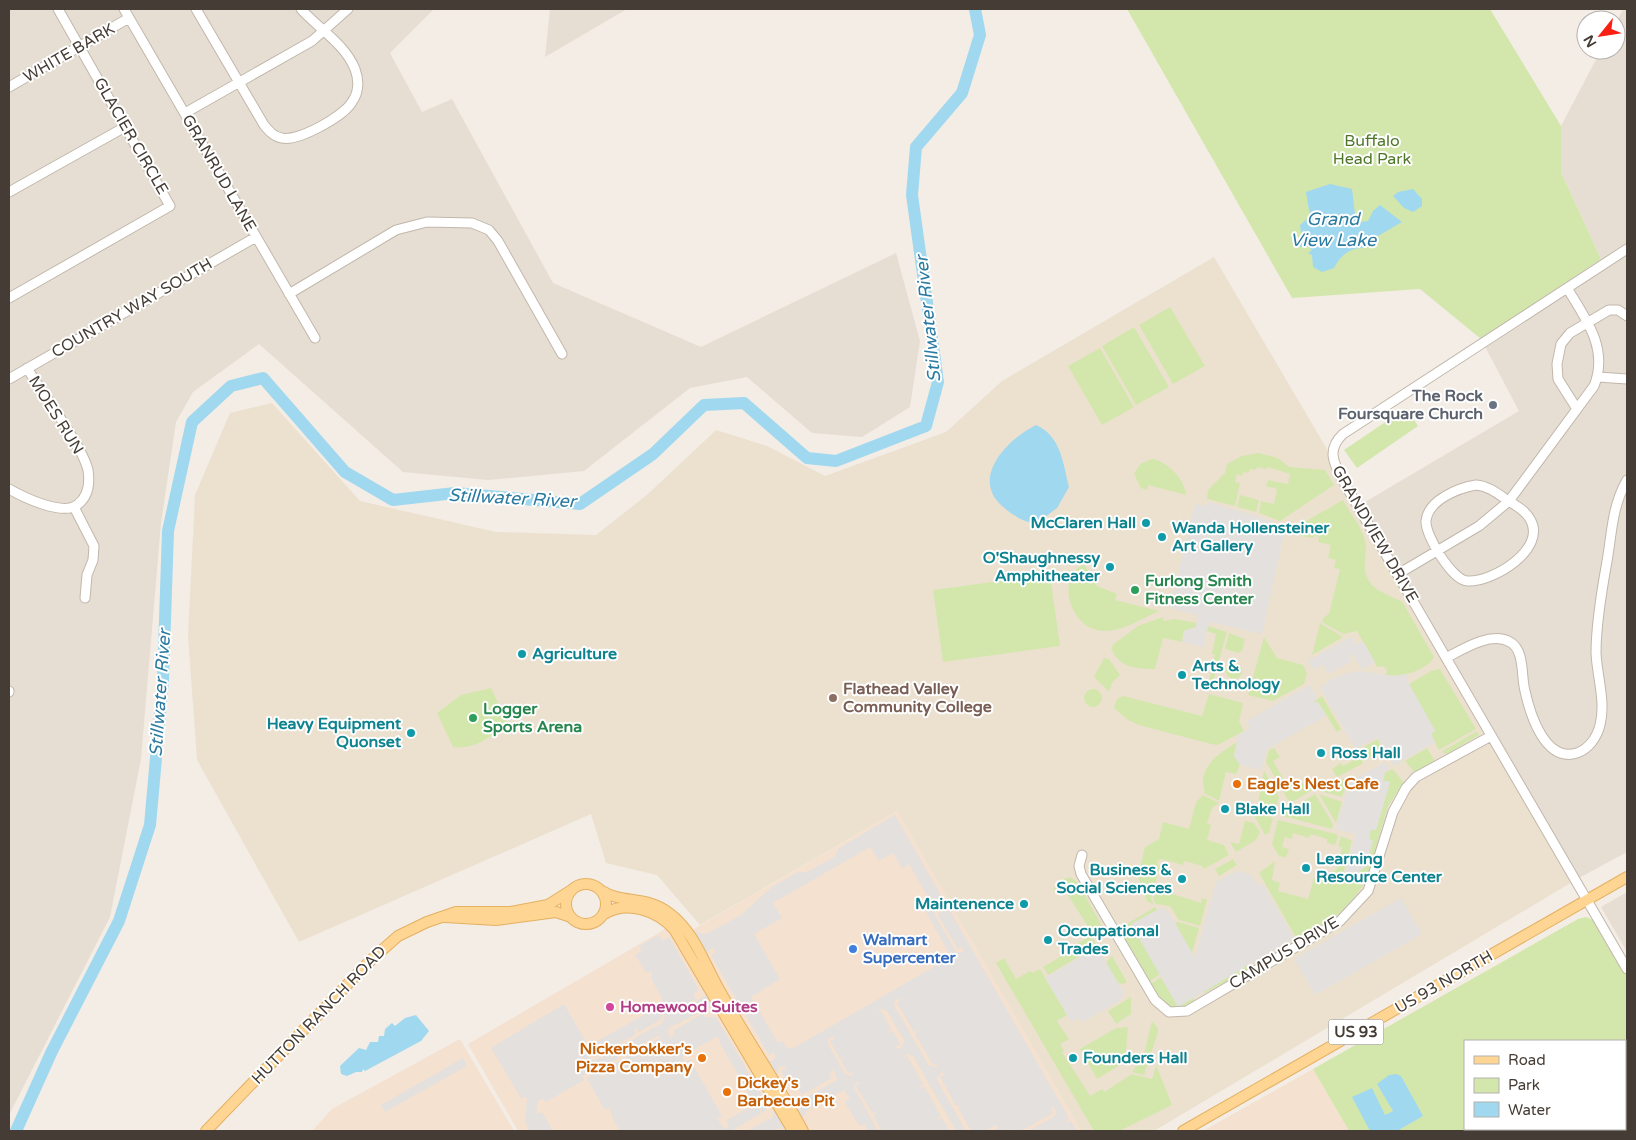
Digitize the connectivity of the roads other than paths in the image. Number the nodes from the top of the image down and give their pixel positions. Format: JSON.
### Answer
{"nodes":[{"id":1,"x":58,"y":9,"type":"edge"},
{"id":2,"x":124,"y":9,"type":"edge"},
{"id":3,"x":196,"y":9,"type":"edge"},
{"id":4,"x":301,"y":9,"type":"edge"},
{"id":5,"x":348,"y":9,"type":"edge"},
{"id":6,"x":129,"y":18,"type":"junction"},
{"id":7,"x":325,"y":32,"type":"junction"},
{"id":8,"x":80,"y":46,"type":"junction"},
{"id":9,"x":240,"y":82,"type":"junction"},
{"id":10,"x":9,"y":87,"type":"edge"},
{"id":11,"x":185,"y":113,"type":"junction"},
{"id":12,"x":125,"y":127,"type":"junction"},
{"id":13,"x":9,"y":192,"type":"edge"},
{"id":14,"x":256,"y":237,"type":"junction"},
{"id":15,"x":1627,"y":249,"type":"edge"},
{"id":16,"x":1567,"y":288,"type":"junction"},
{"id":17,"x":289,"y":294,"type":"junction"},
{"id":18,"x":9,"y":298,"type":"edge"},
{"id":19,"x":1627,"y":316,"type":"edge"},
{"id":20,"x":1588,"y":322,"type":"junction"},
{"id":21,"x":315,"y":338,"type":"dead end"},
{"id":22,"x":562,"y":354,"type":"dead end"},
{"id":23,"x":27,"y":368,"type":"junction"},
{"id":24,"x":1598,"y":377,"type":"junction"},
{"id":25,"x":9,"y":379,"type":"edge"},
{"id":26,"x":1627,"y":379,"type":"edge"},
{"id":27,"x":1577,"y":409,"type":"junction"},
{"id":28,"x":1627,"y":480,"type":"edge"},
{"id":29,"x":9,"y":489,"type":"edge"},
{"id":30,"x":1509,"y":501,"type":"junction"},
{"id":31,"x":74,"y":507,"type":"junction"},
{"id":32,"x":1438,"y":551,"type":"junction"},
{"id":33,"x":1398,"y":574,"type":"junction"},
{"id":34,"x":86,"y":598,"type":"dead end"},
{"id":35,"x":1446,"y":658,"type":"junction"},
{"id":36,"x":1491,"y":736,"type":"junction"},
{"id":37,"x":1082,"y":855,"type":"dead end"},
{"id":38,"x":1627,"y":877,"type":"edge"},
{"id":39,"x":570,"y":891,"type":"junction"},
{"id":40,"x":602,"y":891,"type":"junction"},
{"id":41,"x":1588,"y":900,"type":"junction"},
{"id":42,"x":604,"y":914,"type":"junction"},
{"id":43,"x":446,"y":917,"type":"junction"},
{"id":44,"x":571,"y":917,"type":"junction"},
{"id":45,"x":1627,"y":969,"type":"edge"},
{"id":46,"x":206,"y":1131,"type":"edge"},
{"id":47,"x":793,"y":1131,"type":"edge"},
{"id":48,"x":803,"y":1131,"type":"edge"},
{"id":49,"x":1183,"y":1131,"type":"edge"}],
"edges":[{"from":1,"to":8,"type":"street","name":"GLACIER CIRCLE"},
{"from":2,"to":6,"type":"street","name":"GRANRUD LANE"},
{"from":3,"to":9,"type":"street"},
{"from":4,"to":7,"type":"street"},
{"from":5,"to":7,"type":"street"},
{"from":6,"to":8,"type":"street","name":"WHITE BARK"},
{"from":6,"to":11,"type":"street","name":"GRANRUD LANE"},
{"from":7,"to":9,"type":"street"},
{"from":7,"to":9,"type":"street"},
{"from":8,"to":10,"type":"street","name":"WHITE BARK"},
{"from":8,"to":12,"type":"street","name":"GLACIER CIRCLE"},
{"from":9,"to":11,"type":"street"},
{"from":11,"to":14,"type":"street","name":"GRANRUD LANE"},
{"from":12,"to":13,"type":"street"},
{"from":12,"to":18,"type":"street","name":"GLACIER CIRCLE"},
{"from":14,"to":17,"type":"street","name":"GRANRUD LANE"},
{"from":14,"to":23,"type":"street","name":"COUNTRY WAY SOUTH"},
{"from":15,"to":16,"type":"street","name":"GRANDVIEW DRIVE"},
{"from":16,"to":20,"type":"street"},
{"from":16,"to":33,"type":"street","name":"GRANDVIEW DRIVE"},
{"from":17,"to":21,"type":"street","name":"GRANRUD LANE"},
{"from":17,"to":22,"type":"street"},
{"from":19,"to":20,"type":"street"},
{"from":20,"to":24,"type":"street"},
{"from":20,"to":27,"type":"street"},
{"from":23,"to":25,"type":"street","name":"COUNTRY WAY SOUTH"},
{"from":23,"to":31,"type":"street","name":"MOES RUN"},
{"from":24,"to":26,"type":"street"},
{"from":24,"to":27,"type":"street"},
{"from":27,"to":30,"type":"street"},
{"from":28,"to":35,"type":"street"},
{"from":29,"to":31,"type":"street"},
{"from":30,"to":32,"type":"street"},
{"from":30,"to":32,"type":"street"},
{"from":30,"to":32,"type":"street"},
{"from":31,"to":34,"type":"street"},
{"from":32,"to":33,"type":"street"},
{"from":33,"to":35,"type":"street","name":"GRANDVIEW DRIVE"},
{"from":35,"to":36,"type":"street","name":"GRANDVIEW DRIVE"},
{"from":36,"to":37,"type":"street","name":"CAMPUS DRIVE"},
{"from":36,"to":41,"type":"street","name":"GRANDVIEW DRIVE"},
{"from":38,"to":41,"type":"main road","name":"US 93 NORTH","number":"US 93"},
{"from":39,"to":40,"type":"main road"},
{"from":39,"to":43,"type":"main road","name":"HUTTON RANCH ROAD"},
{"from":39,"to":44,"type":"main road"},
{"from":40,"to":42,"type":"main road"},
{"from":40,"to":48,"type":"main road"},
{"from":41,"to":45,"type":"street","name":"GRANDVIEW DRIVE"},
{"from":41,"to":49,"type":"main road","name":"US 93 NORTH","number":"US 93"},
{"from":42,"to":44,"type":"main road"},
{"from":42,"to":47,"type":"main road"},
{"from":43,"to":44,"type":"main road","name":"HUTTON RANCH ROAD"},
{"from":43,"to":46,"type":"main road","name":"HUTTON RANCH ROAD"}]}
